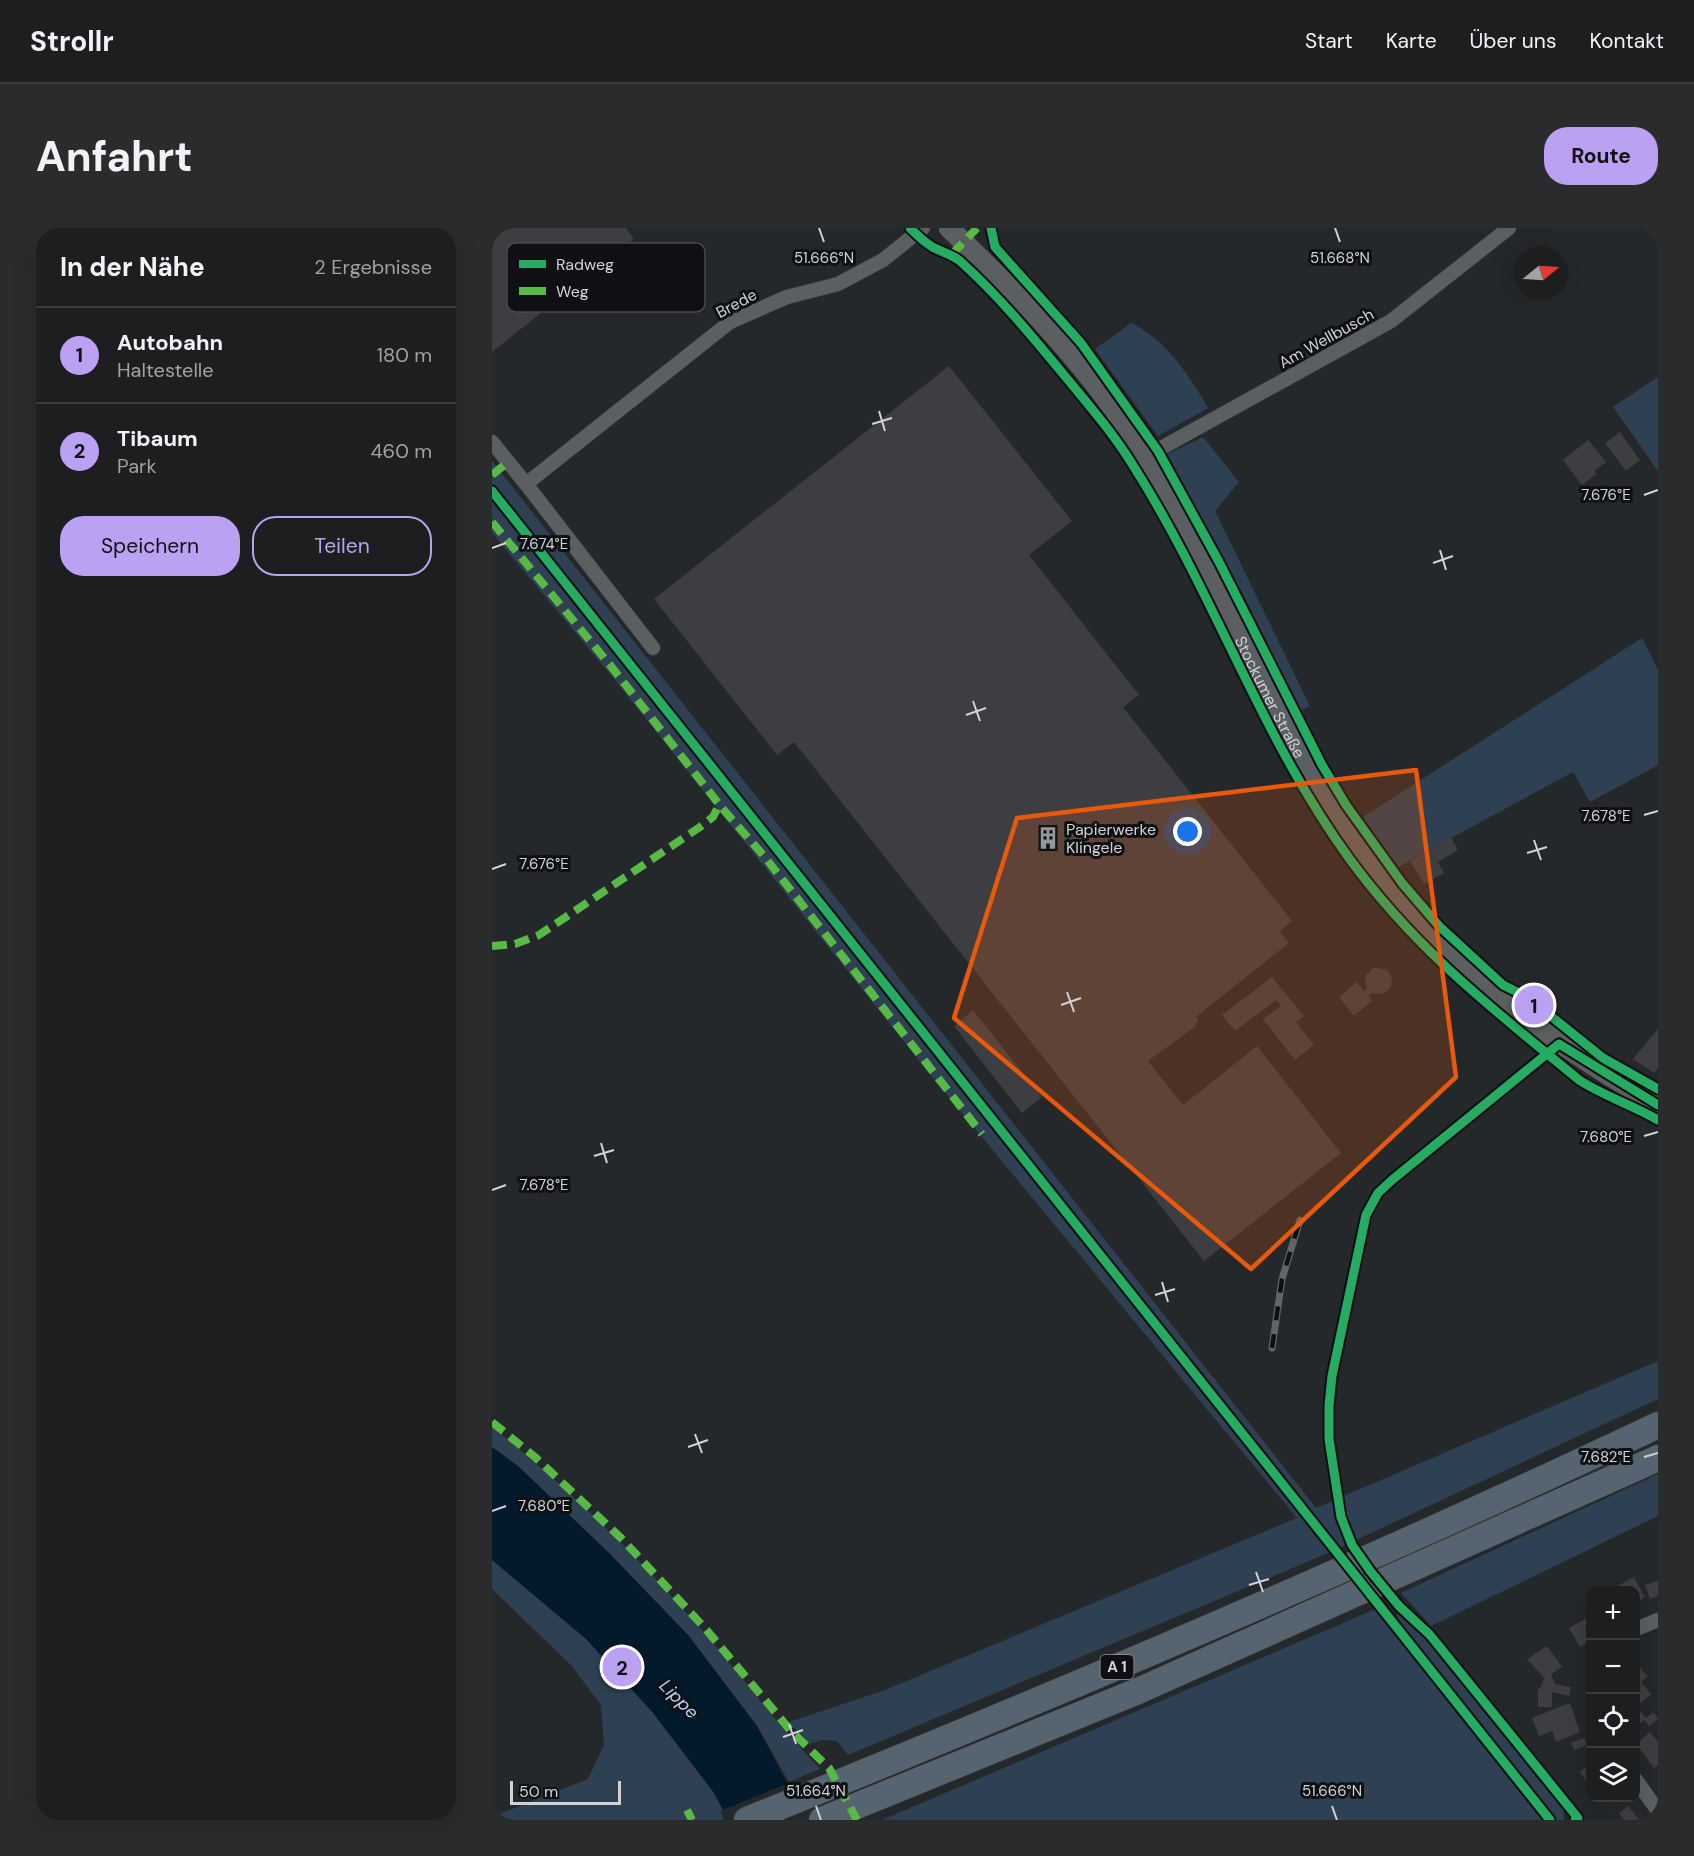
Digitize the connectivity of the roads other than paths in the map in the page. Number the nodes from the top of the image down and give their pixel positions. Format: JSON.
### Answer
{"nodes":[{"id":1,"x":923,"y":228,"type":"edge"},
{"id":2,"x":949,"y":228,"type":"edge"},
{"id":3,"x":1509,"y":228,"type":"edge"},
{"id":4,"x":492,"y":442,"type":"edge"},
{"id":5,"x":1145,"y":457,"type":"junction"},
{"id":6,"x":526,"y":484,"type":"junction"},
{"id":7,"x":653,"y":648,"type":"dead end"},
{"id":8,"x":1658,"y":1105,"type":"edge"},
{"id":9,"x":1658,"y":1425,"type":"edge"},
{"id":10,"x":1658,"y":1458,"type":"edge"},
{"id":11,"x":1658,"y":1620,"type":"edge"},
{"id":12,"x":1640,"y":1627,"type":"edge"},
{"id":13,"x":1640,"y":1787,"type":"edge"},
{"id":14,"x":1658,"y":1811,"type":"edge"},
{"id":15,"x":747,"y":1820,"type":"edge"},
{"id":16,"x":822,"y":1820,"type":"edge"}],
"edges":[{"from":1,"to":6,"type":"street","name":"Brede"},
{"from":2,"to":5,"type":"main road","name":"Stockumer Straße"},
{"from":3,"to":5,"type":"street","name":"Am Wellbusch"},
{"from":4,"to":6,"type":"street"},
{"from":5,"to":8,"type":"main road","name":"Stockumer Straße"},
{"from":6,"to":7,"type":"street"},
{"from":9,"to":15,"type":"highway","number":"A 1"},
{"from":10,"to":16,"type":"highway","number":"A 1"},
{"from":11,"to":12,"type":"street"},
{"from":13,"to":14,"type":"street"}]}
